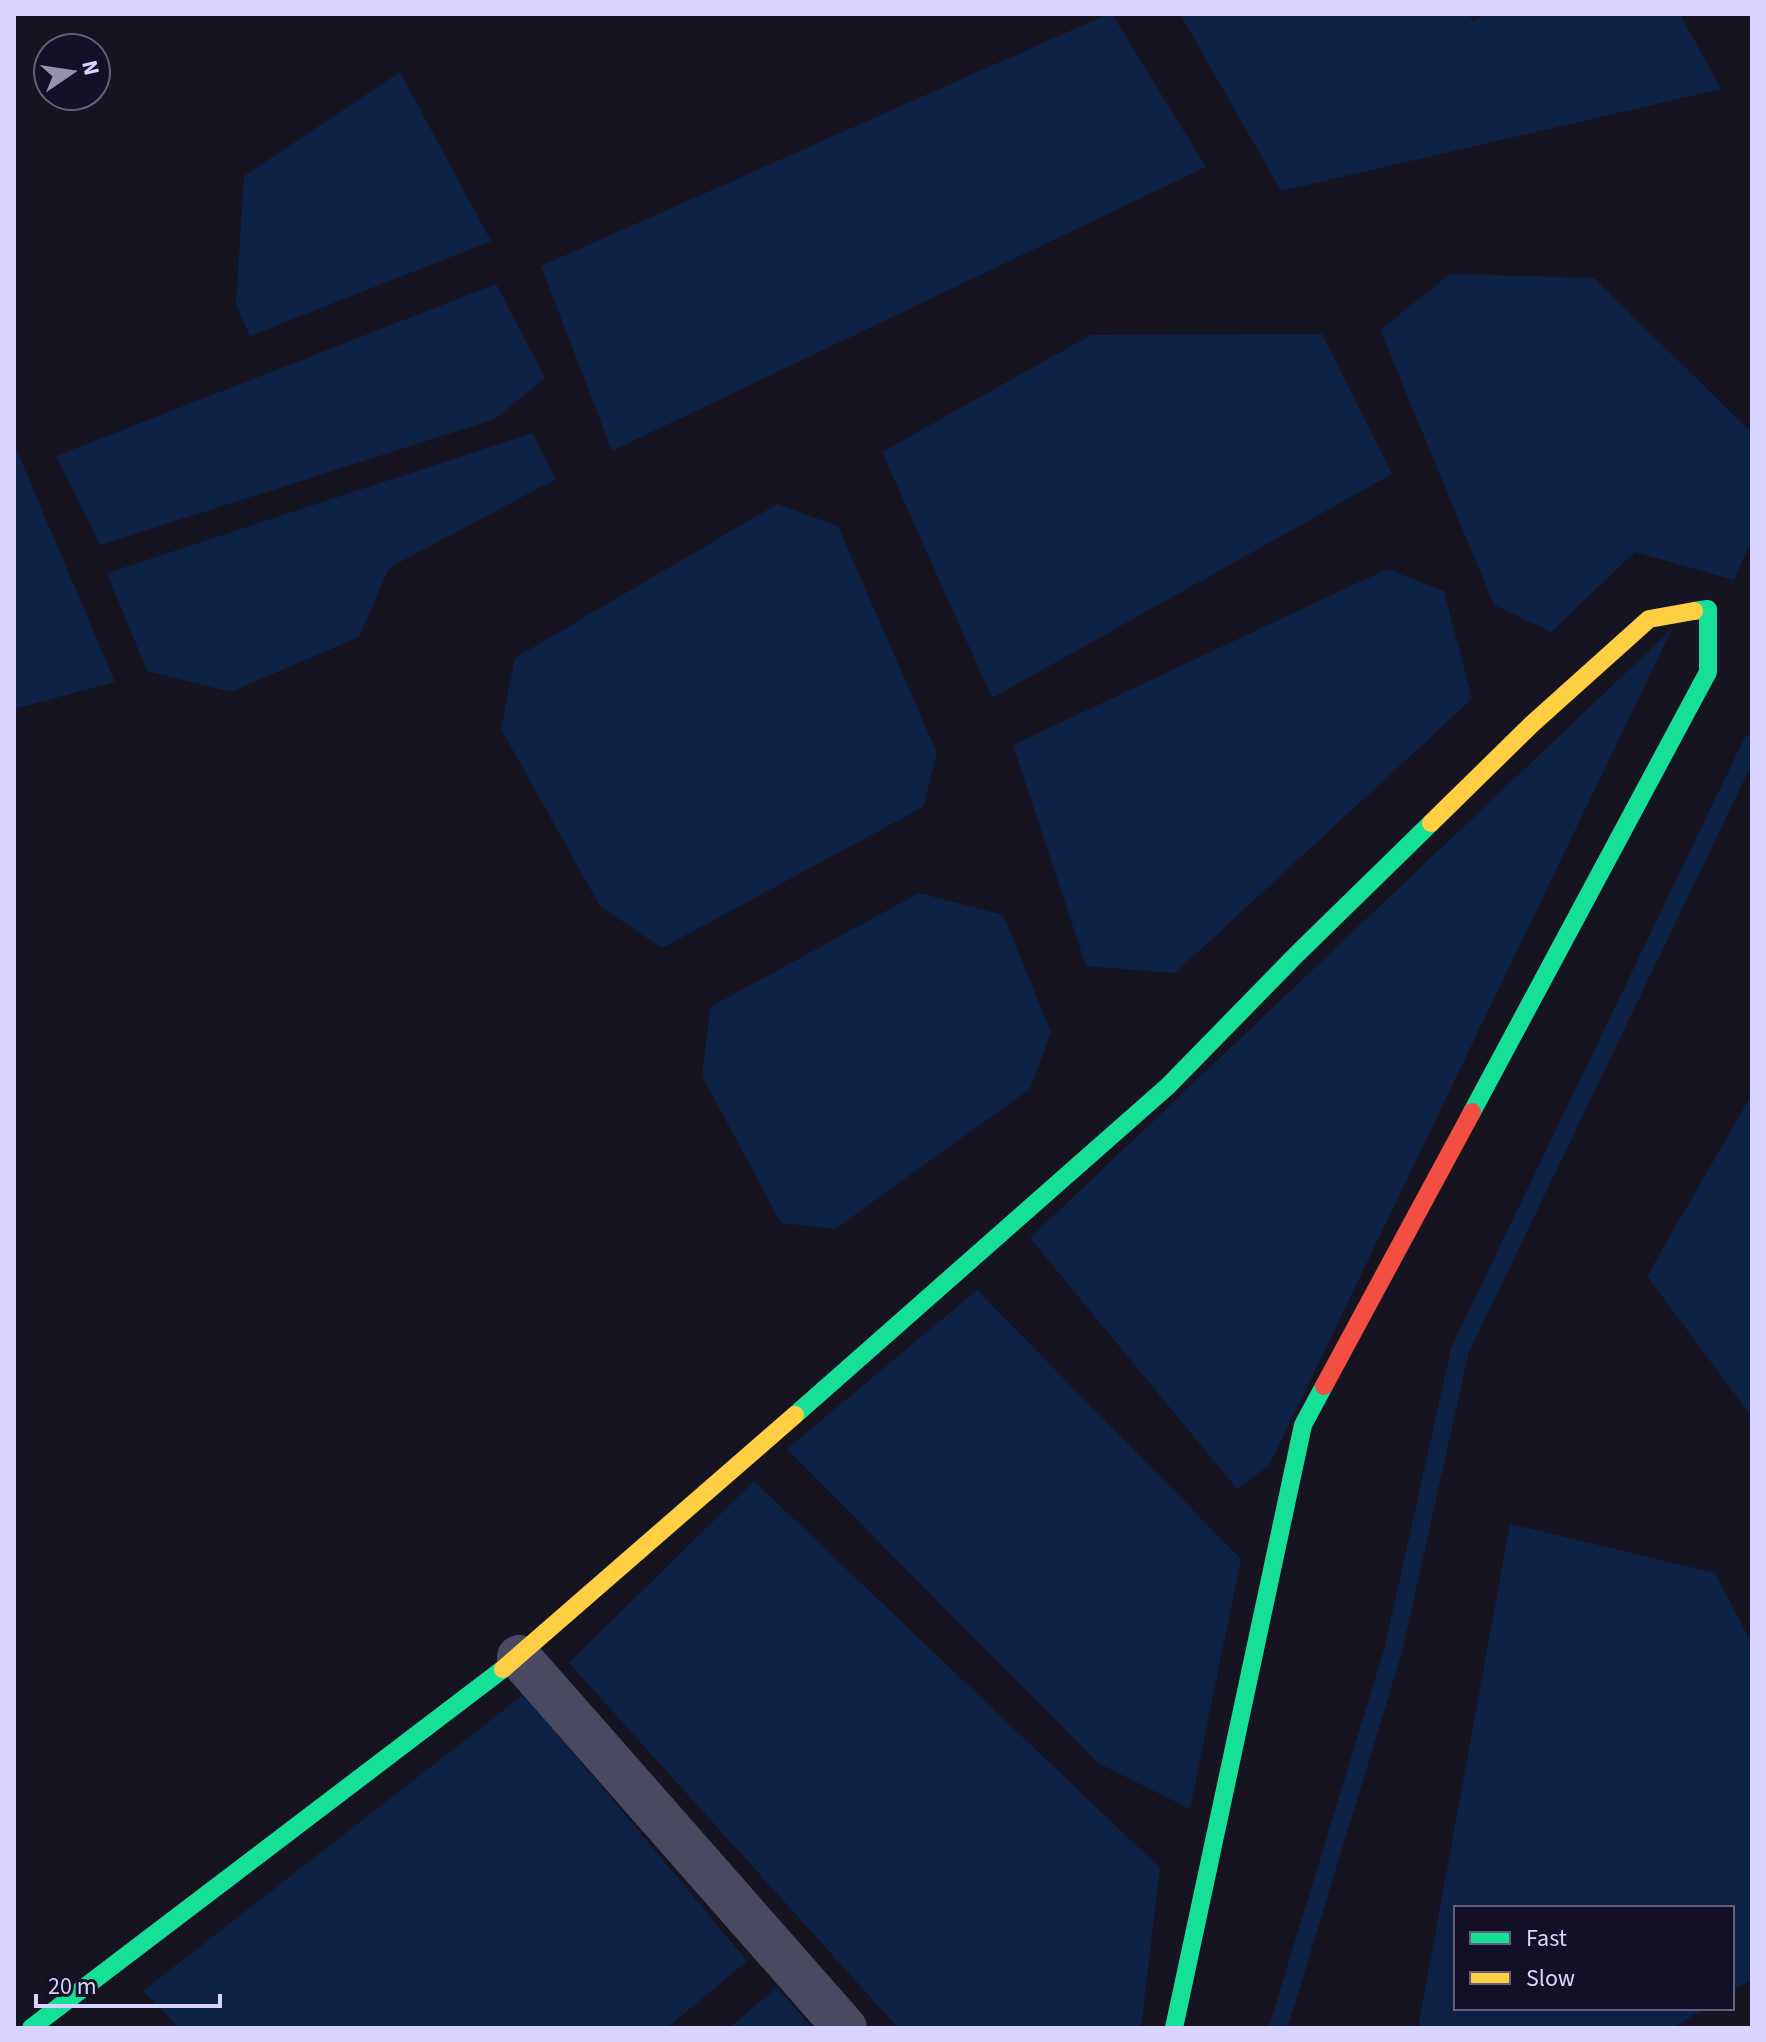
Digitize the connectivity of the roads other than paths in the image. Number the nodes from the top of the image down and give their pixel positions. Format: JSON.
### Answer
{"nodes":[{"id":1,"x":519,"y":1657,"type":"junction"},
{"id":2,"x":31,"y":2028,"type":"edge"},
{"id":3,"x":845,"y":2028,"type":"edge"},
{"id":4,"x":1174,"y":2028,"type":"edge"}],
"edges":[{"from":1,"to":2,"type":"street"},
{"from":1,"to":3,"type":"street"},
{"from":1,"to":4,"type":"street"}]}
